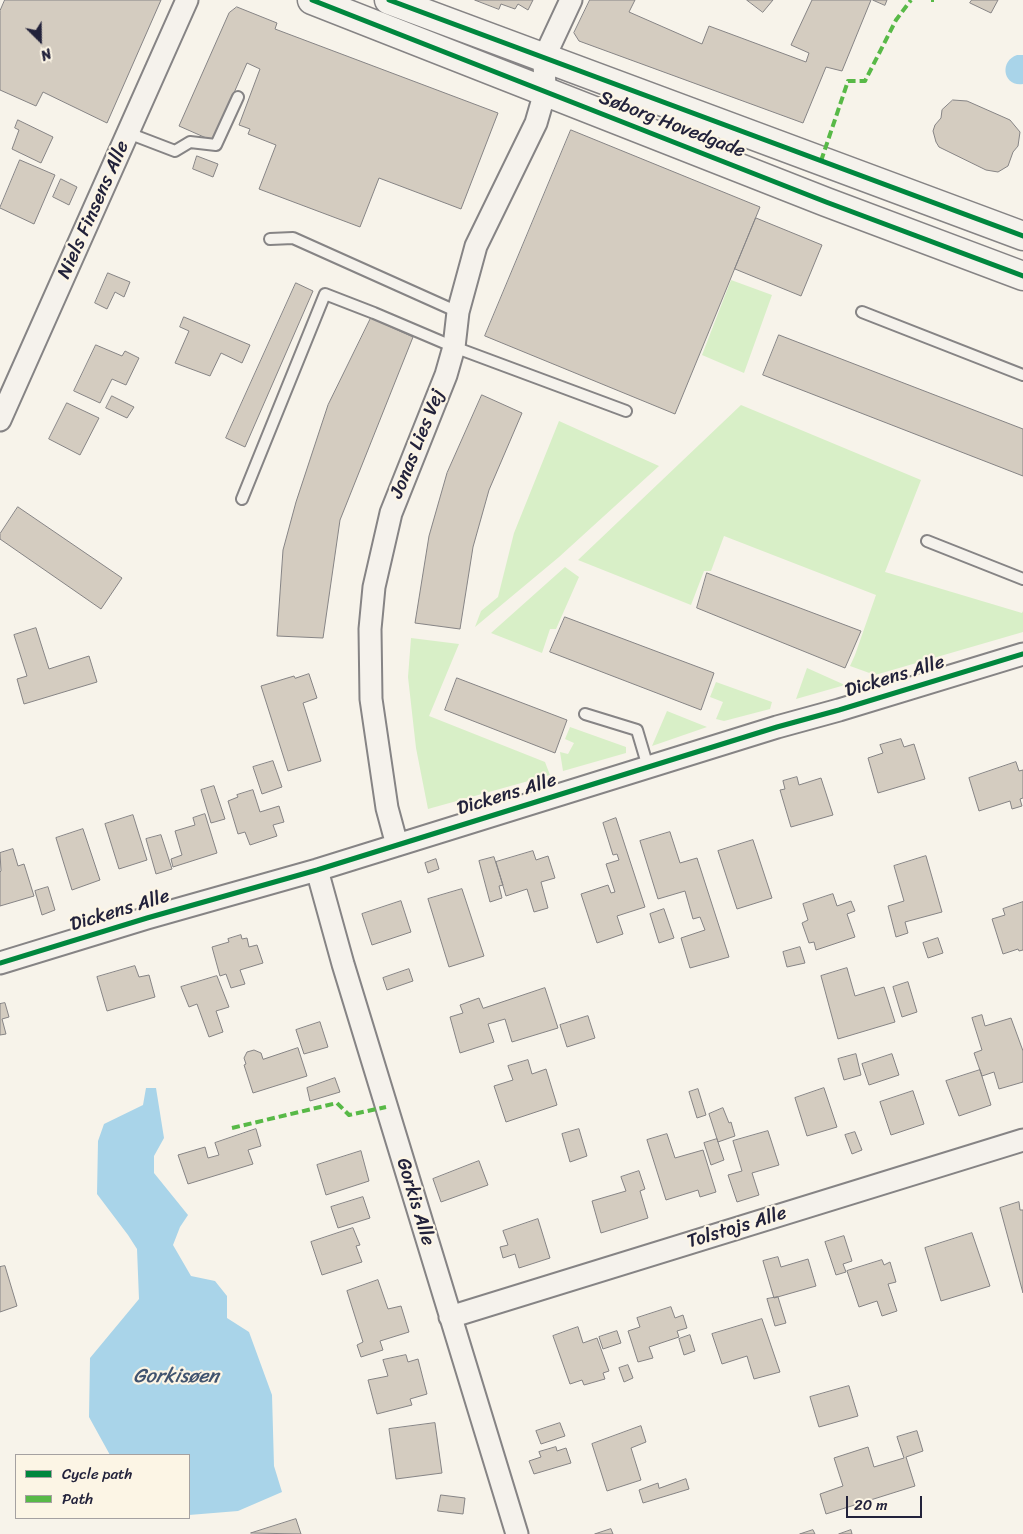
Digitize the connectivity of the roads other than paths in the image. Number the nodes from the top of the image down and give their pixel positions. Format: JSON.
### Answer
{"nodes":[{"id":1,"x":187,"y":0,"type":"edge"},
{"id":2,"x":312,"y":0,"type":"edge"},
{"id":3,"x":389,"y":0,"type":"edge"},
{"id":4,"x":571,"y":0,"type":"edge"},
{"id":5,"x":544,"y":58,"type":"junction"},
{"id":6,"x":545,"y":92,"type":"junction"},
{"id":7,"x":238,"y":97,"type":"dead end"},
{"id":8,"x":128,"y":133,"type":"junction"},
{"id":9,"x":1023,"y":236,"type":"edge"},
{"id":10,"x":270,"y":239,"type":"dead end"},
{"id":11,"x":1019,"y":266,"type":"edge"},
{"id":12,"x":458,"y":312,"type":"junction"},
{"id":13,"x":862,"y":312,"type":"dead end"},
{"id":14,"x":454,"y":347,"type":"junction"},
{"id":15,"x":1023,"y":375,"type":"edge"},
{"id":16,"x":626,"y":411,"type":"dead end"},
{"id":17,"x":0,"y":420,"type":"edge"},
{"id":18,"x":242,"y":499,"type":"dead end"},
{"id":19,"x":927,"y":541,"type":"dead end"},
{"id":20,"x":1023,"y":580,"type":"edge"},
{"id":21,"x":1023,"y":654,"type":"edge"},
{"id":22,"x":585,"y":714,"type":"dead end"},
{"id":23,"x":648,"y":767,"type":"junction"},
{"id":24,"x":397,"y":845,"type":"junction"},
{"id":25,"x":317,"y":870,"type":"junction"},
{"id":26,"x":0,"y":963,"type":"edge"},
{"id":27,"x":1023,"y":1140,"type":"edge"},
{"id":28,"x":450,"y":1316,"type":"junction"},
{"id":29,"x":517,"y":1534,"type":"edge"}],
"edges":[{"from":1,"to":8,"type":"street","name":"Niels Finsens Alle"},
{"from":2,"to":6,"type":"street","name":"Søborg Hovedgade"},
{"from":3,"to":5,"type":"street","name":"Søborg Hovedgade"},
{"from":4,"to":5,"type":"street"},
{"from":5,"to":6,"type":"street","name":"Jonas Lies Vej"},
{"from":5,"to":9,"type":"street","name":"Søborg Hovedgade"},
{"from":6,"to":11,"type":"street","name":"Søborg Hovedgade"},
{"from":6,"to":12,"type":"street","name":"Jonas Lies Vej"},
{"from":7,"to":8,"type":"lane"},
{"from":8,"to":17,"type":"street","name":"Niels Finsens Alle"},
{"from":10,"to":12,"type":"lane"},
{"from":12,"to":14,"type":"street","name":"Jonas Lies Vej"},
{"from":13,"to":15,"type":"lane"},
{"from":14,"to":16,"type":"lane"},
{"from":14,"to":18,"type":"lane"},
{"from":14,"to":24,"type":"street","name":"Jonas Lies Vej"},
{"from":19,"to":20,"type":"lane"},
{"from":21,"to":23,"type":"street","name":"Dickens Alle"},
{"from":22,"to":23,"type":"lane"},
{"from":23,"to":24,"type":"street","name":"Dickens Alle"},
{"from":24,"to":25,"type":"street","name":"Dickens Alle"},
{"from":25,"to":26,"type":"street","name":"Dickens Alle"},
{"from":25,"to":28,"type":"street","name":"Gorkis Alle"},
{"from":27,"to":28,"type":"street","name":"Tolstojs Alle"},
{"from":28,"to":29,"type":"street","name":"Gorkis Alle"}]}
